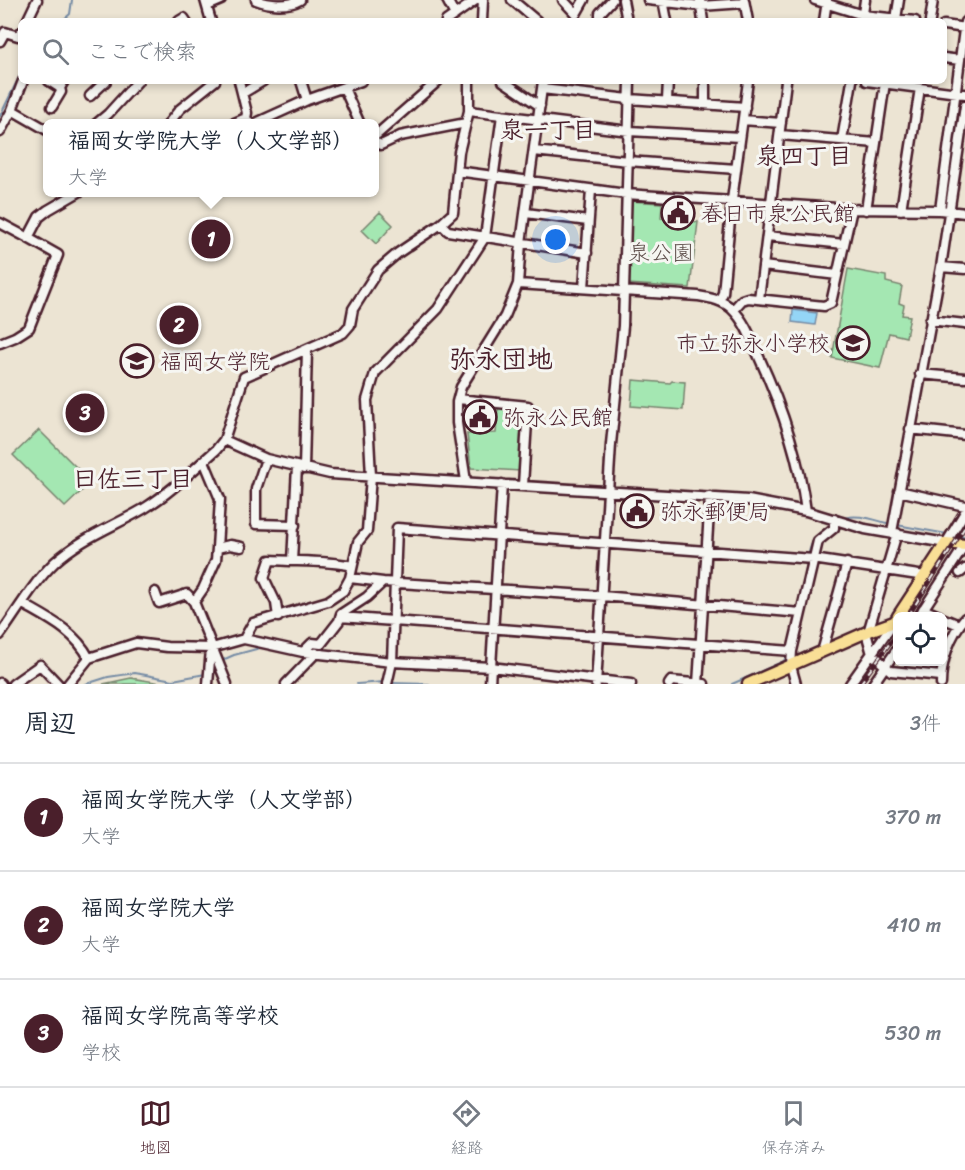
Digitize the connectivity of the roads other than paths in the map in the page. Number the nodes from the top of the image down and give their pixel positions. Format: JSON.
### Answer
{"nodes":[{"id":1,"x":37,"y":0,"type":"edge"},
{"id":2,"x":221,"y":0,"type":"edge"},
{"id":3,"x":256,"y":0,"type":"edge"},
{"id":4,"x":300,"y":0,"type":"edge"},
{"id":5,"x":447,"y":0,"type":"edge"},
{"id":6,"x":476,"y":0,"type":"edge"},
{"id":7,"x":483,"y":0,"type":"edge"},
{"id":8,"x":512,"y":0,"type":"edge"},
{"id":9,"x":563,"y":0,"type":"edge"},
{"id":10,"x":584,"y":0,"type":"edge"},
{"id":11,"x":612,"y":0,"type":"edge"},
{"id":12,"x":623,"y":0,"type":"edge"},
{"id":13,"x":648,"y":0,"type":"edge"},
{"id":14,"x":815,"y":0,"type":"edge"},
{"id":15,"x":865,"y":0,"type":"edge"},
{"id":16,"x":899,"y":0,"type":"edge"},
{"id":17,"x":933,"y":0,"type":"edge"},
{"id":18,"x":663,"y":1,"type":"edge"},
{"id":19,"x":744,"y":1,"type":"edge"},
{"id":20,"x":827,"y":2,"type":"edge"},
{"id":21,"x":206,"y":3,"type":"edge"},
{"id":22,"x":701,"y":3,"type":"edge"},
{"id":23,"x":455,"y":15,"type":"junction"},
{"id":24,"x":28,"y":18,"type":"edge"},
{"id":25,"x":210,"y":18,"type":"edge"},
{"id":26,"x":450,"y":18,"type":"edge"},
{"id":27,"x":483,"y":18,"type":"edge"},
{"id":28,"x":533,"y":18,"type":"edge"},
{"id":29,"x":600,"y":18,"type":"edge"},
{"id":30,"x":626,"y":18,"type":"edge"},
{"id":31,"x":666,"y":18,"type":"edge"},
{"id":32,"x":703,"y":18,"type":"edge"},
{"id":33,"x":747,"y":18,"type":"edge"},
{"id":34,"x":824,"y":18,"type":"edge"},
{"id":35,"x":862,"y":18,"type":"edge"},
{"id":36,"x":896,"y":18,"type":"edge"},
{"id":37,"x":930,"y":18,"type":"edge"},
{"id":38,"x":947,"y":25,"type":"edge"},
{"id":39,"x":965,"y":26,"type":"edge"},
{"id":40,"x":18,"y":36,"type":"edge"},
{"id":41,"x":0,"y":41,"type":"edge"},
{"id":42,"x":947,"y":58,"type":"edge"},
{"id":43,"x":960,"y":60,"type":"junction"},
{"id":44,"x":23,"y":84,"type":"edge"},
{"id":45,"x":62,"y":84,"type":"edge"},
{"id":46,"x":103,"y":84,"type":"edge"},
{"id":47,"x":135,"y":84,"type":"edge"},
{"id":48,"x":211,"y":84,"type":"edge"},
{"id":49,"x":240,"y":84,"type":"edge"},
{"id":50,"x":258,"y":84,"type":"edge"},
{"id":51,"x":302,"y":84,"type":"edge"},
{"id":52,"x":354,"y":84,"type":"edge"},
{"id":53,"x":435,"y":84,"type":"edge"},
{"id":54,"x":469,"y":84,"type":"edge"},
{"id":55,"x":507,"y":84,"type":"edge"},
{"id":56,"x":630,"y":84,"type":"edge"},
{"id":57,"x":668,"y":84,"type":"edge"},
{"id":58,"x":705,"y":84,"type":"edge"},
{"id":59,"x":748,"y":84,"type":"edge"},
{"id":60,"x":786,"y":84,"type":"edge"},
{"id":61,"x":851,"y":84,"type":"edge"},
{"id":62,"x":885,"y":84,"type":"edge"},
{"id":63,"x":894,"y":84,"type":"edge"},
{"id":64,"x":543,"y":85,"type":"edge"},
{"id":65,"x":920,"y":87,"type":"junction"},
{"id":66,"x":344,"y":88,"type":"junction"},
{"id":67,"x":955,"y":92,"type":"junction"},
{"id":68,"x":243,"y":93,"type":"junction"},
{"id":69,"x":965,"y":94,"type":"edge"},
{"id":70,"x":90,"y":96,"type":"dead end"},
{"id":71,"x":629,"y":99,"type":"junction"},
{"id":72,"x":307,"y":100,"type":"junction"},
{"id":73,"x":667,"y":100,"type":"junction"},
{"id":74,"x":705,"y":103,"type":"junction"},
{"id":75,"x":540,"y":106,"type":"junction"},
{"id":76,"x":52,"y":107,"type":"dead end"},
{"id":77,"x":745,"y":107,"type":"junction"},
{"id":78,"x":12,"y":110,"type":"junction"},
{"id":79,"x":965,"y":110,"type":"edge"},
{"id":80,"x":469,"y":111,"type":"junction"},
{"id":81,"x":502,"y":115,"type":"junction"},
{"id":82,"x":101,"y":119,"type":"edge"},
{"id":83,"x":171,"y":119,"type":"edge"},
{"id":84,"x":249,"y":119,"type":"edge"},
{"id":85,"x":258,"y":119,"type":"edge"},
{"id":86,"x":358,"y":119,"type":"edge"},
{"id":87,"x":538,"y":119,"type":"junction"},
{"id":88,"x":743,"y":120,"type":"junction"},
{"id":89,"x":466,"y":123,"type":"junction"},
{"id":90,"x":781,"y":123,"type":"junction"},
{"id":91,"x":43,"y":127,"type":"edge"},
{"id":92,"x":629,"y":131,"type":"junction"},
{"id":93,"x":0,"y":132,"type":"edge"},
{"id":94,"x":379,"y":135,"type":"edge"},
{"id":95,"x":780,"y":135,"type":"junction"},
{"id":96,"x":740,"y":137,"type":"junction"},
{"id":97,"x":842,"y":140,"type":"junction"},
{"id":98,"x":379,"y":143,"type":"edge"},
{"id":99,"x":876,"y":143,"type":"junction"},
{"id":100,"x":534,"y":151,"type":"junction"},
{"id":101,"x":628,"y":161,"type":"junction"},
{"id":102,"x":961,"y":161,"type":"edge"},
{"id":103,"x":736,"y":169,"type":"junction"},
{"id":104,"x":458,"y":171,"type":"junction"},
{"id":105,"x":494,"y":176,"type":"junction"},
{"id":106,"x":531,"y":182,"type":"junction"},
{"id":107,"x":591,"y":190,"type":"junction"},
{"id":108,"x":626,"y":194,"type":"junction"},
{"id":109,"x":70,"y":197,"type":"edge"},
{"id":110,"x":732,"y":200,"type":"junction"},
{"id":111,"x":771,"y":204,"type":"junction"},
{"id":112,"x":852,"y":209,"type":"junction"},
{"id":113,"x":866,"y":210,"type":"junction"},
{"id":114,"x":901,"y":210,"type":"junction"},
{"id":115,"x":944,"y":211,"type":"junction"},
{"id":116,"x":526,"y":213,"type":"junction"},
{"id":117,"x":965,"y":213,"type":"edge"},
{"id":118,"x":588,"y":221,"type":"junction"},
{"id":119,"x":0,"y":223,"type":"edge"},
{"id":120,"x":441,"y":224,"type":"junction"},
{"id":121,"x":767,"y":236,"type":"junction"},
{"id":122,"x":485,"y":237,"type":"junction"},
{"id":123,"x":28,"y":238,"type":"junction"},
{"id":124,"x":521,"y":243,"type":"junction"},
{"id":125,"x":844,"y":244,"type":"junction"},
{"id":126,"x":587,"y":253,"type":"junction"},
{"id":127,"x":763,"y":266,"type":"junction"},
{"id":128,"x":941,"y":267,"type":"junction"},
{"id":129,"x":965,"y":269,"type":"edge"},
{"id":130,"x":837,"y":275,"type":"junction"},
{"id":131,"x":518,"y":284,"type":"junction"},
{"id":132,"x":584,"y":288,"type":"junction"},
{"id":133,"x":624,"y":291,"type":"junction"},
{"id":134,"x":759,"y":299,"type":"junction"},
{"id":135,"x":719,"y":301,"type":"junction"},
{"id":136,"x":733,"y":310,"type":"junction"},
{"id":137,"x":930,"y":320,"type":"junction"},
{"id":138,"x":965,"y":324,"type":"edge"},
{"id":139,"x":0,"y":343,"type":"edge"},
{"id":140,"x":307,"y":349,"type":"junction"},
{"id":141,"x":920,"y":374,"type":"junction"},
{"id":142,"x":965,"y":378,"type":"edge"},
{"id":143,"x":458,"y":399,"type":"junction"},
{"id":144,"x":910,"y":429,"type":"junction"},
{"id":145,"x":965,"y":435,"type":"edge"},
{"id":146,"x":224,"y":440,"type":"junction"},
{"id":147,"x":266,"y":459,"type":"junction"},
{"id":148,"x":204,"y":461,"type":"junction"},
{"id":149,"x":301,"y":468,"type":"junction"},
{"id":150,"x":371,"y":476,"type":"junction"},
{"id":151,"x":465,"y":481,"type":"junction"},
{"id":152,"x":502,"y":484,"type":"junction"},
{"id":153,"x":523,"y":485,"type":"junction"},
{"id":154,"x":609,"y":490,"type":"junction"},
{"id":155,"x":898,"y":491,"type":"junction"},
{"id":156,"x":710,"y":496,"type":"junction"},
{"id":157,"x":965,"y":506,"type":"edge"},
{"id":158,"x":806,"y":511,"type":"junction"},
{"id":159,"x":965,"y":512,"type":"edge"},
{"id":160,"x":836,"y":523,"type":"junction"},
{"id":161,"x":295,"y":525,"type":"junction"},
{"id":162,"x":894,"y":528,"type":"junction"},
{"id":163,"x":500,"y":535,"type":"junction"},
{"id":164,"x":950,"y":537,"type":"junction"},
{"id":165,"x":605,"y":542,"type":"junction"},
{"id":166,"x":965,"y":545,"type":"edge"},
{"id":167,"x":241,"y":547,"type":"dead end"},
{"id":168,"x":217,"y":548,"type":"junction"},
{"id":169,"x":707,"y":550,"type":"junction"},
{"id":170,"x":809,"y":559,"type":"junction"},
{"id":171,"x":292,"y":561,"type":"junction"},
{"id":172,"x":847,"y":563,"type":"junction"},
{"id":173,"x":352,"y":566,"type":"junction"},
{"id":174,"x":886,"y":570,"type":"junction"},
{"id":175,"x":925,"y":576,"type":"junction"},
{"id":176,"x":350,"y":579,"type":"junction"},
{"id":177,"x":382,"y":582,"type":"junction"},
{"id":178,"x":394,"y":582,"type":"junction"},
{"id":179,"x":496,"y":589,"type":"junction"},
{"id":180,"x":155,"y":592,"type":"dead end"},
{"id":181,"x":602,"y":597,"type":"junction"},
{"id":182,"x":194,"y":602,"type":"junction"},
{"id":183,"x":23,"y":604,"type":"junction"},
{"id":184,"x":702,"y":605,"type":"junction"},
{"id":185,"x":798,"y":612,"type":"junction"},
{"id":186,"x":902,"y":612,"type":"edge"},
{"id":187,"x":922,"y":612,"type":"edge"},
{"id":188,"x":278,"y":617,"type":"junction"},
{"id":189,"x":340,"y":617,"type":"junction"},
{"id":190,"x":947,"y":618,"type":"edge"},
{"id":191,"x":393,"y":621,"type":"junction"},
{"id":192,"x":893,"y":621,"type":"edge"},
{"id":193,"x":962,"y":622,"type":"edge"},
{"id":194,"x":893,"y":625,"type":"edge"},
{"id":195,"x":494,"y":628,"type":"junction"},
{"id":196,"x":869,"y":631,"type":"junction"},
{"id":197,"x":0,"y":635,"type":"edge"},
{"id":198,"x":599,"y":636,"type":"junction"},
{"id":199,"x":244,"y":639,"type":"junction"},
{"id":200,"x":700,"y":644,"type":"junction"},
{"id":201,"x":212,"y":648,"type":"junction"},
{"id":202,"x":789,"y":651,"type":"junction"},
{"id":203,"x":303,"y":652,"type":"junction"},
{"id":204,"x":822,"y":652,"type":"junction"},
{"id":205,"x":316,"y":653,"type":"junction"},
{"id":206,"x":872,"y":654,"type":"junction"},
{"id":207,"x":893,"y":655,"type":"edge"},
{"id":208,"x":89,"y":658,"type":"junction"},
{"id":209,"x":392,"y":662,"type":"junction"},
{"id":210,"x":790,"y":666,"type":"junction"},
{"id":211,"x":886,"y":666,"type":"junction"},
{"id":212,"x":491,"y":667,"type":"junction"},
{"id":213,"x":208,"y":676,"type":"edge"},
{"id":214,"x":941,"y":680,"type":"edge"},
{"id":215,"x":388,"y":682,"type":"edge"},
{"id":216,"x":596,"y":682,"type":"edge"},
{"id":217,"x":14,"y":684,"type":"edge"},
{"id":218,"x":58,"y":684,"type":"edge"},
{"id":219,"x":68,"y":684,"type":"edge"},
{"id":220,"x":227,"y":684,"type":"edge"},
{"id":221,"x":286,"y":684,"type":"edge"},
{"id":222,"x":490,"y":684,"type":"edge"},
{"id":223,"x":631,"y":684,"type":"edge"},
{"id":224,"x":669,"y":684,"type":"edge"},
{"id":225,"x":698,"y":684,"type":"edge"},
{"id":226,"x":704,"y":684,"type":"edge"},
{"id":227,"x":748,"y":684,"type":"edge"},
{"id":228,"x":796,"y":684,"type":"edge"},
{"id":229,"x":850,"y":684,"type":"edge"},
{"id":230,"x":874,"y":684,"type":"edge"}],
"edges":[{"from":1,"to":24,"type":"street"},
{"from":2,"to":21,"type":"street"},
{"from":3,"to":4,"type":"street"},
{"from":5,"to":23,"type":"street"},
{"from":6,"to":23,"type":"street"},
{"from":7,"to":27,"type":"street"},
{"from":8,"to":28,"type":"street"},
{"from":9,"to":10,"type":"street"},
{"from":11,"to":29,"type":"street"},
{"from":12,"to":30,"type":"street"},
{"from":13,"to":18,"type":"street"},
{"from":14,"to":20,"type":"street"},
{"from":15,"to":35,"type":"street"},
{"from":16,"to":36,"type":"street"},
{"from":17,"to":37,"type":"street"},
{"from":18,"to":22,"type":"street"},
{"from":18,"to":31,"type":"street"},
{"from":19,"to":22,"type":"street"},
{"from":19,"to":33,"type":"street"},
{"from":20,"to":34,"type":"street"},
{"from":20,"to":35,"type":"street"},
{"from":21,"to":25,"type":"street"},
{"from":22,"to":32,"type":"street"},
{"from":23,"to":26,"type":"street"},
{"from":38,"to":39,"type":"street"},
{"from":39,"to":43,"type":"street"},
{"from":40,"to":41,"type":"street"},
{"from":42,"to":43,"type":"street"},
{"from":43,"to":67,"type":"street"},
{"from":44,"to":78,"type":"street"},
{"from":45,"to":76,"type":"street"},
{"from":46,"to":70,"type":"street"},
{"from":47,"to":82,"type":"street"},
{"from":48,"to":83,"type":"street"},
{"from":49,"to":68,"type":"street"},
{"from":50,"to":68,"type":"street"},
{"from":51,"to":72,"type":"street"},
{"from":52,"to":66,"type":"street"},
{"from":53,"to":94,"type":"street"},
{"from":54,"to":80,"type":"street"},
{"from":55,"to":75,"type":"street"},
{"from":56,"to":71,"type":"street"},
{"from":57,"to":73,"type":"street"},
{"from":58,"to":74,"type":"street"},
{"from":59,"to":77,"type":"street"},
{"from":60,"to":90,"type":"street"},
{"from":61,"to":97,"type":"street"},
{"from":62,"to":99,"type":"street"},
{"from":63,"to":65,"type":"street"},
{"from":64,"to":71,"type":"street"},
{"from":64,"to":75,"type":"street"},
{"from":65,"to":67,"type":"street"},
{"from":65,"to":114,"type":"street"},
{"from":66,"to":72,"type":"street"},
{"from":66,"to":86,"type":"street"},
{"from":67,"to":69,"type":"street"},
{"from":67,"to":115,"type":"street"},
{"from":68,"to":84,"type":"street"},
{"from":71,"to":73,"type":"street"},
{"from":71,"to":92,"type":"street"},
{"from":72,"to":85,"type":"street"},
{"from":73,"to":74,"type":"street"},
{"from":74,"to":77,"type":"street"},
{"from":75,"to":87,"type":"street"},
{"from":77,"to":88,"type":"street"},
{"from":78,"to":91,"type":"street"},
{"from":78,"to":93,"type":"street"},
{"from":79,"to":102,"type":"street"},
{"from":80,"to":81,"type":"street"},
{"from":80,"to":89,"type":"street"},
{"from":81,"to":87,"type":"street"},
{"from":81,"to":105,"type":"street"},
{"from":87,"to":92,"type":"street"},
{"from":87,"to":100,"type":"street"},
{"from":88,"to":90,"type":"street"},
{"from":88,"to":96,"type":"street"},
{"from":89,"to":98,"type":"street"},
{"from":89,"to":104,"type":"street"},
{"from":90,"to":95,"type":"street"},
{"from":92,"to":96,"type":"street"},
{"from":92,"to":101,"type":"street"},
{"from":95,"to":97,"type":"street"},
{"from":95,"to":111,"type":"street"},
{"from":96,"to":103,"type":"street"},
{"from":97,"to":99,"type":"street"},
{"from":99,"to":113,"type":"street"},
{"from":100,"to":101,"type":"street"},
{"from":100,"to":106,"type":"street"},
{"from":101,"to":103,"type":"street"},
{"from":101,"to":108,"type":"street"},
{"from":102,"to":115,"type":"street"},
{"from":103,"to":110,"type":"street"},
{"from":104,"to":105,"type":"street"},
{"from":104,"to":120,"type":"street"},
{"from":105,"to":106,"type":"street"},
{"from":105,"to":122,"type":"street"},
{"from":106,"to":107,"type":"street"},
{"from":106,"to":116,"type":"street"},
{"from":107,"to":108,"type":"street"},
{"from":107,"to":118,"type":"street"},
{"from":108,"to":110,"type":"street"},
{"from":108,"to":133,"type":"street"},
{"from":109,"to":123,"type":"street"},
{"from":110,"to":111,"type":"street"},
{"from":110,"to":135,"type":"street"},
{"from":111,"to":112,"type":"street"},
{"from":111,"to":121,"type":"street"},
{"from":112,"to":113,"type":"street"},
{"from":112,"to":125,"type":"street"},
{"from":113,"to":114,"type":"street"},
{"from":114,"to":115,"type":"street"},
{"from":115,"to":117,"type":"street"},
{"from":115,"to":128,"type":"street"},
{"from":116,"to":118,"type":"street"},
{"from":116,"to":124,"type":"street"},
{"from":118,"to":126,"type":"street"},
{"from":119,"to":123,"type":"street"},
{"from":120,"to":122,"type":"street"},
{"from":120,"to":140,"type":"street"},
{"from":121,"to":125,"type":"street"},
{"from":121,"to":127,"type":"street"},
{"from":122,"to":124,"type":"street"},
{"from":122,"to":150,"type":"street"},
{"from":123,"to":139,"type":"street"},
{"from":124,"to":126,"type":"street"},
{"from":124,"to":131,"type":"street"},
{"from":125,"to":130,"type":"street"},
{"from":126,"to":132,"type":"street"},
{"from":127,"to":130,"type":"street"},
{"from":127,"to":134,"type":"street"},
{"from":128,"to":129,"type":"street"},
{"from":128,"to":137,"type":"street"},
{"from":130,"to":134,"type":"street"},
{"from":131,"to":132,"type":"street"},
{"from":131,"to":143,"type":"street"},
{"from":132,"to":133,"type":"street"},
{"from":133,"to":135,"type":"street"},
{"from":133,"to":154,"type":"street"},
{"from":134,"to":136,"type":"street"},
{"from":135,"to":136,"type":"street"},
{"from":136,"to":158,"type":"street"},
{"from":137,"to":138,"type":"street"},
{"from":137,"to":141,"type":"street"},
{"from":140,"to":146,"type":"street"},
{"from":140,"to":149,"type":"street"},
{"from":141,"to":142,"type":"street"},
{"from":141,"to":144,"type":"street"},
{"from":143,"to":151,"type":"street"},
{"from":143,"to":153,"type":"street"},
{"from":144,"to":145,"type":"street"},
{"from":144,"to":155,"type":"street"},
{"from":146,"to":147,"type":"street"},
{"from":146,"to":148,"type":"street"},
{"from":147,"to":149,"type":"street"},
{"from":147,"to":161,"type":"street"},
{"from":148,"to":168,"type":"street"},
{"from":148,"to":183,"type":"street"},
{"from":149,"to":150,"type":"street"},
{"from":149,"to":161,"type":"street"},
{"from":150,"to":151,"type":"street"},
{"from":150,"to":173,"type":"street"},
{"from":151,"to":152,"type":"street"},
{"from":152,"to":153,"type":"street"},
{"from":152,"to":163,"type":"street"},
{"from":153,"to":154,"type":"street"},
{"from":154,"to":156,"type":"street"},
{"from":154,"to":165,"type":"street"},
{"from":155,"to":157,"type":"street"},
{"from":155,"to":162,"type":"street"},
{"from":156,"to":158,"type":"street"},
{"from":156,"to":169,"type":"street"},
{"from":158,"to":160,"type":"street"},
{"from":159,"to":164,"type":"street"},
{"from":160,"to":162,"type":"street"},
{"from":160,"to":170,"type":"street"},
{"from":161,"to":171,"type":"street"},
{"from":162,"to":164,"type":"street"},
{"from":162,"to":174,"type":"street"},
{"from":163,"to":165,"type":"street"},
{"from":163,"to":178,"type":"street"},
{"from":163,"to":179,"type":"street"},
{"from":164,"to":166,"type":"main road"},
{"from":164,"to":175,"type":"main road"},
{"from":165,"to":169,"type":"street"},
{"from":165,"to":181,"type":"street"},
{"from":166,"to":187,"type":"street"},
{"from":167,"to":168,"type":"street"},
{"from":168,"to":182,"type":"street"},
{"from":169,"to":170,"type":"street"},
{"from":169,"to":184,"type":"street"},
{"from":170,"to":172,"type":"street"},
{"from":170,"to":185,"type":"street"},
{"from":171,"to":173,"type":"street"},
{"from":171,"to":188,"type":"street"},
{"from":172,"to":174,"type":"street"},
{"from":172,"to":204,"type":"street"},
{"from":173,"to":176,"type":"street"},
{"from":174,"to":175,"type":"street"},
{"from":174,"to":196,"type":"street"},
{"from":175,"to":186,"type":"main road"},
{"from":176,"to":177,"type":"street"},
{"from":176,"to":188,"type":"street"},
{"from":177,"to":178,"type":"street"},
{"from":177,"to":189,"type":"street"},
{"from":178,"to":179,"type":"street"},
{"from":178,"to":191,"type":"street"},
{"from":179,"to":181,"type":"street"},
{"from":179,"to":195,"type":"street"},
{"from":180,"to":182,"type":"street"},
{"from":181,"to":184,"type":"street"},
{"from":181,"to":198,"type":"street"},
{"from":182,"to":201,"type":"street"},
{"from":183,"to":197,"type":"street"},
{"from":183,"to":208,"type":"street"},
{"from":184,"to":185,"type":"street"},
{"from":184,"to":200,"type":"street"},
{"from":185,"to":202,"type":"street"},
{"from":188,"to":199,"type":"street"},
{"from":189,"to":191,"type":"street"},
{"from":189,"to":203,"type":"street"},
{"from":190,"to":193,"type":"street"},
{"from":191,"to":195,"type":"street"},
{"from":191,"to":209,"type":"street"},
{"from":192,"to":196,"type":"main road"},
{"from":193,"to":214,"type":"street"},
{"from":194,"to":206,"type":"street"},
{"from":195,"to":198,"type":"street"},
{"from":195,"to":212,"type":"street"},
{"from":196,"to":204,"type":"main road"},
{"from":196,"to":206,"type":"street"},
{"from":198,"to":200,"type":"street"},
{"from":198,"to":216,"type":"street"},
{"from":199,"to":201,"type":"street"},
{"from":199,"to":203,"type":"street"},
{"from":200,"to":202,"type":"street"},
{"from":200,"to":225,"type":"street"},
{"from":201,"to":208,"type":"street"},
{"from":201,"to":213,"type":"street"},
{"from":201,"to":220,"type":"street"},
{"from":202,"to":210,"type":"street"},
{"from":203,"to":205,"type":"street"},
{"from":204,"to":210,"type":"main road"},
{"from":205,"to":209,"type":"street"},
{"from":205,"to":221,"type":"street"},
{"from":206,"to":211,"type":"street"},
{"from":206,"to":229,"type":"street"},
{"from":207,"to":211,"type":"street"},
{"from":208,"to":219,"type":"street"},
{"from":209,"to":212,"type":"street"},
{"from":209,"to":215,"type":"street"},
{"from":210,"to":227,"type":"main road"},
{"from":210,"to":228,"type":"street"},
{"from":211,"to":214,"type":"street"},
{"from":211,"to":230,"type":"street"},
{"from":212,"to":216,"type":"street"},
{"from":212,"to":222,"type":"street"},
{"from":216,"to":223,"type":"street"},
{"from":217,"to":218,"type":"street"},
{"from":224,"to":225,"type":"street"},
{"from":225,"to":226,"type":"street"}]}
